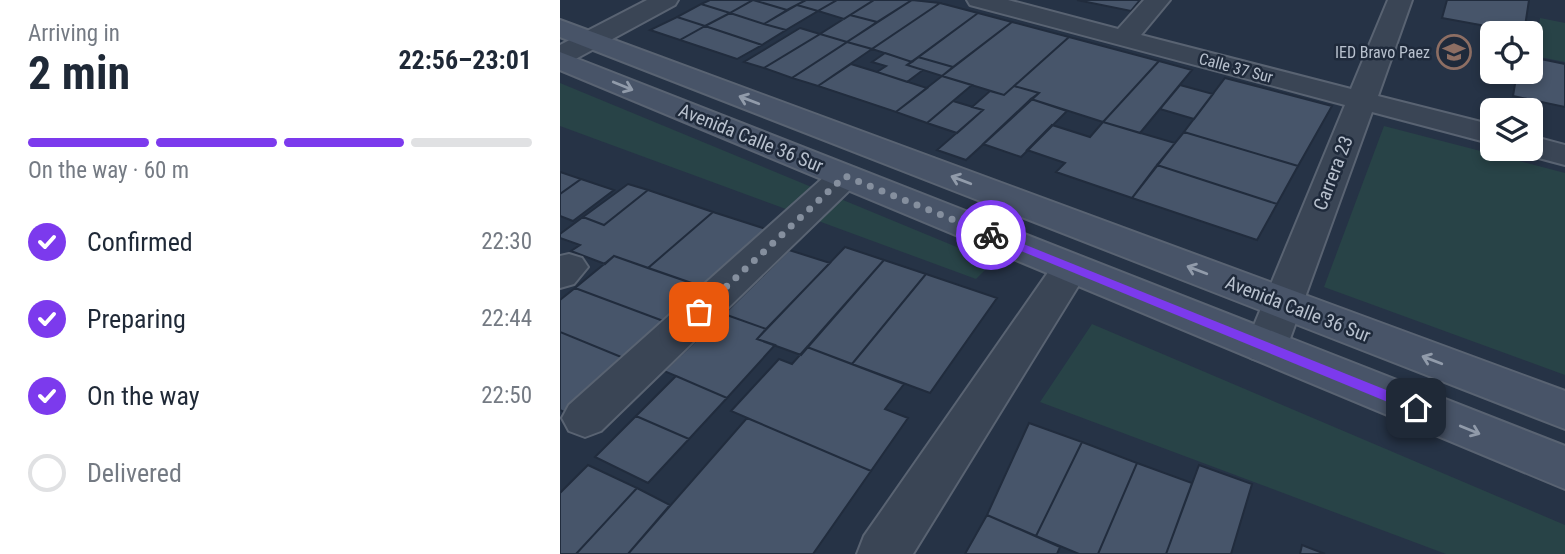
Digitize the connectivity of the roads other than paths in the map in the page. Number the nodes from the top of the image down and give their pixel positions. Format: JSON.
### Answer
{"nodes":[{"id":1,"x":666,"y":0,"type":"edge"},
{"id":2,"x":979,"y":0,"type":"edge"},
{"id":3,"x":1158,"y":0,"type":"edge"},
{"id":4,"x":1400,"y":0,"type":"edge"},
{"id":5,"x":575,"y":34,"type":"edge"},
{"id":6,"x":1124,"y":38,"type":"junction"},
{"id":7,"x":560,"y":58,"type":"edge"},
{"id":8,"x":1361,"y":101,"type":"junction"},
{"id":9,"x":1480,"y":132,"type":"edge"},
{"id":10,"x":1543,"y":149,"type":"edge"},
{"id":11,"x":1565,"y":155,"type":"edge"},
{"id":12,"x":845,"y":176,"type":"junction"},
{"id":13,"x":1071,"y":267,"type":"junction"},
{"id":14,"x":1283,"y":303,"type":"junction"},
{"id":15,"x":1266,"y":347,"type":"junction"},
{"id":16,"x":1565,"y":410,"type":"edge"},
{"id":17,"x":585,"y":418,"type":"dead end"},
{"id":18,"x":1565,"y":468,"type":"edge"},
{"id":19,"x":883,"y":554,"type":"edge"}],
"edges":[{"from":1,"to":5,"type":"street"},
{"from":2,"to":6,"type":"street","name":"Calle 37 Sur"},
{"from":3,"to":6,"type":"street"},
{"from":4,"to":8,"type":"street","name":"Carrera 23"},
{"from":5,"to":7,"type":"street"},
{"from":14,"to":5,"type":"main road","name":"Avenida Calle 36 Sur","one_way":true},
{"from":6,"to":8,"type":"street","name":"Calle 37 Sur"},
{"from":7,"to":12,"type":"main road","name":"Avenida Calle 36 Sur","one_way":true},
{"from":8,"to":9,"type":"street","name":"Calle 37 Sur"},
{"from":8,"to":14,"type":"street","name":"Carrera 23"},
{"from":10,"to":11,"type":"street"},
{"from":12,"to":13,"type":"main road","name":"Avenida Calle 36 Sur"},
{"from":12,"to":17,"type":"street"},
{"from":13,"to":15,"type":"main road","name":"Avenida Calle 36 Sur"},
{"from":13,"to":19,"type":"street"},
{"from":14,"to":15,"type":"street","name":"Carrera 23"},
{"from":16,"to":14,"type":"main road","name":"Avenida Calle 36 Sur","one_way":true},
{"from":15,"to":18,"type":"main road","name":"Avenida Calle 36 Sur","one_way":true}]}
